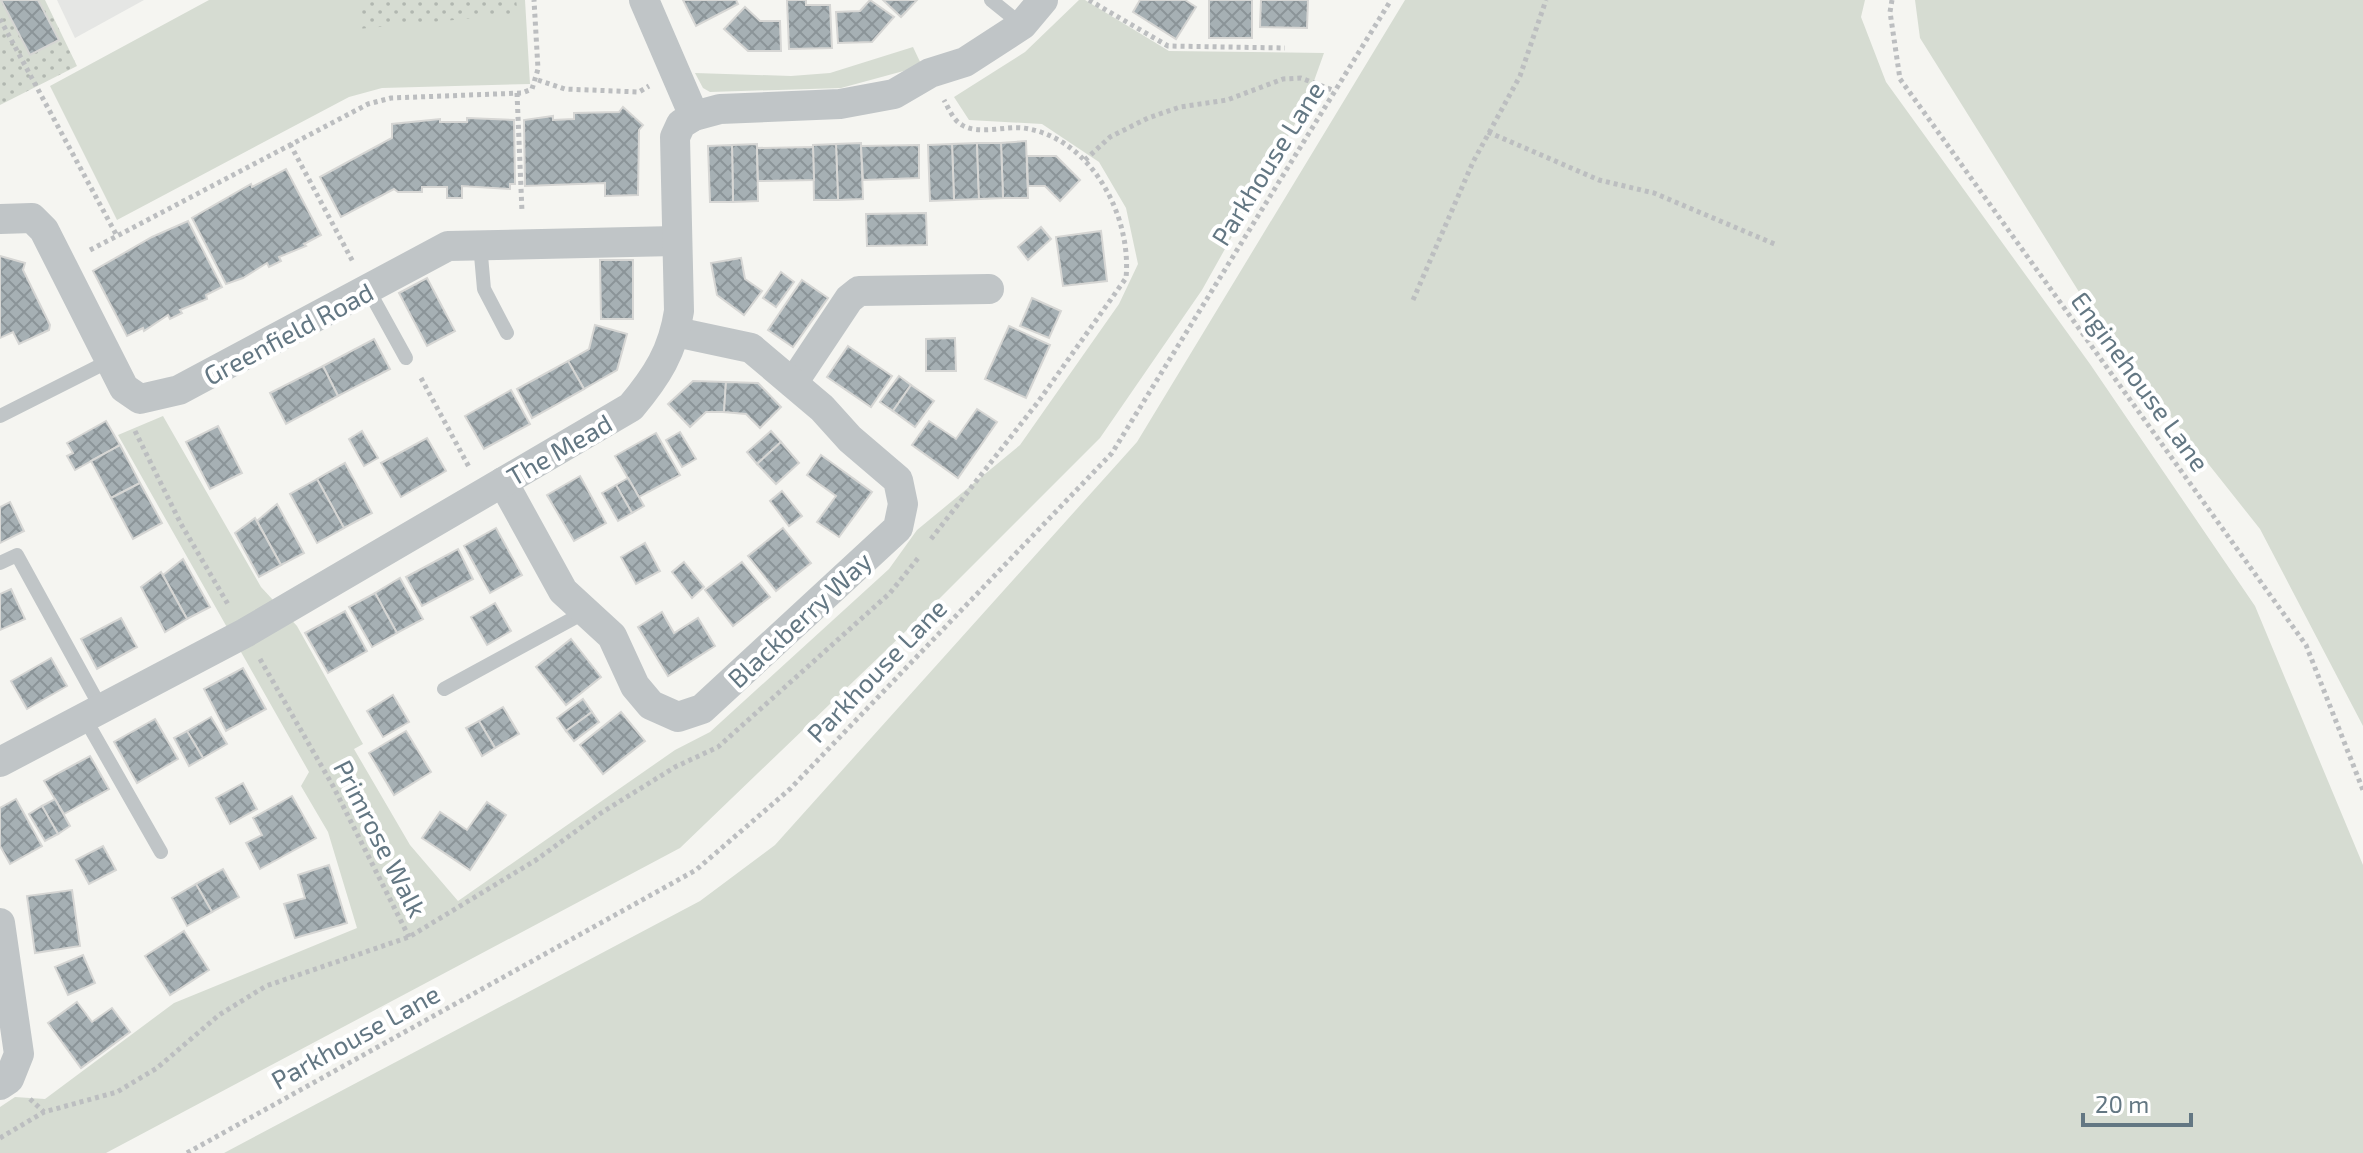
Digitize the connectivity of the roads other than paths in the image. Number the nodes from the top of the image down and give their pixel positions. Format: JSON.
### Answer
{"nodes":[{"id":1,"x":644,"y":0,"type":"edge"},
{"id":2,"x":991,"y":0,"type":"edge"},
{"id":3,"x":1043,"y":0,"type":"edge"},
{"id":4,"x":1022,"y":25,"type":"junction"},
{"id":5,"x":694,"y":116,"type":"junction"},
{"id":6,"x":0,"y":219,"type":"edge"},
{"id":7,"x":675,"y":241,"type":"junction"},
{"id":8,"x":480,"y":244,"type":"junction"},
{"id":9,"x":989,"y":289,"type":"dead end"},
{"id":10,"x":369,"y":291,"type":"junction"},
{"id":11,"x":676,"y":332,"type":"junction"},
{"id":12,"x":507,"y":333,"type":"dead end"},
{"id":13,"x":406,"y":358,"type":"road end"},
{"id":14,"x":109,"y":361,"type":"junction"},
{"id":15,"x":793,"y":383,"type":"junction"},
{"id":16,"x":0,"y":416,"type":"edge"},
{"id":17,"x":493,"y":488,"type":"junction"},
{"id":18,"x":0,"y":563,"type":"edge"},
{"id":19,"x":585,"y":612,"type":"junction"},
{"id":20,"x":444,"y":689,"type":"dead end"},
{"id":21,"x":92,"y":712,"type":"junction"},
{"id":22,"x":0,"y":762,"type":"edge"},
{"id":23,"x":161,"y":852,"type":"dead end"},
{"id":24,"x":0,"y":923,"type":"edge"},
{"id":25,"x":0,"y":1085,"type":"edge"}],
"edges":[{"from":1,"to":5,"type":"street"},
{"from":2,"to":4,"type":"lane"},
{"from":3,"to":4,"type":"street"},
{"from":4,"to":5,"type":"street"},
{"from":5,"to":7,"type":"street","name":"The Mead"},
{"from":6,"to":14,"type":"street"},
{"from":7,"to":8,"type":"street","name":"Greenfield Road"},
{"from":7,"to":11,"type":"street","name":"The Mead"},
{"from":8,"to":10,"type":"street","name":"Greenfield Road"},
{"from":8,"to":12,"type":"lane"},
{"from":9,"to":15,"type":"street"},
{"from":10,"to":13,"type":"lane"},
{"from":10,"to":14,"type":"street","name":"Greenfield Road"},
{"from":11,"to":15,"type":"street","name":"Blackberry Way"},
{"from":11,"to":17,"type":"street","name":"The Mead"},
{"from":14,"to":16,"type":"lane"},
{"from":15,"to":19,"type":"street","name":"Blackberry Way"},
{"from":17,"to":19,"type":"street","name":"Blackberry Way"},
{"from":17,"to":21,"type":"street","name":"The Mead"},
{"from":18,"to":21,"type":"lane"},
{"from":19,"to":20,"type":"lane"},
{"from":21,"to":22,"type":"street","name":"The Mead"},
{"from":21,"to":23,"type":"lane"},
{"from":24,"to":25,"type":"street"}]}
